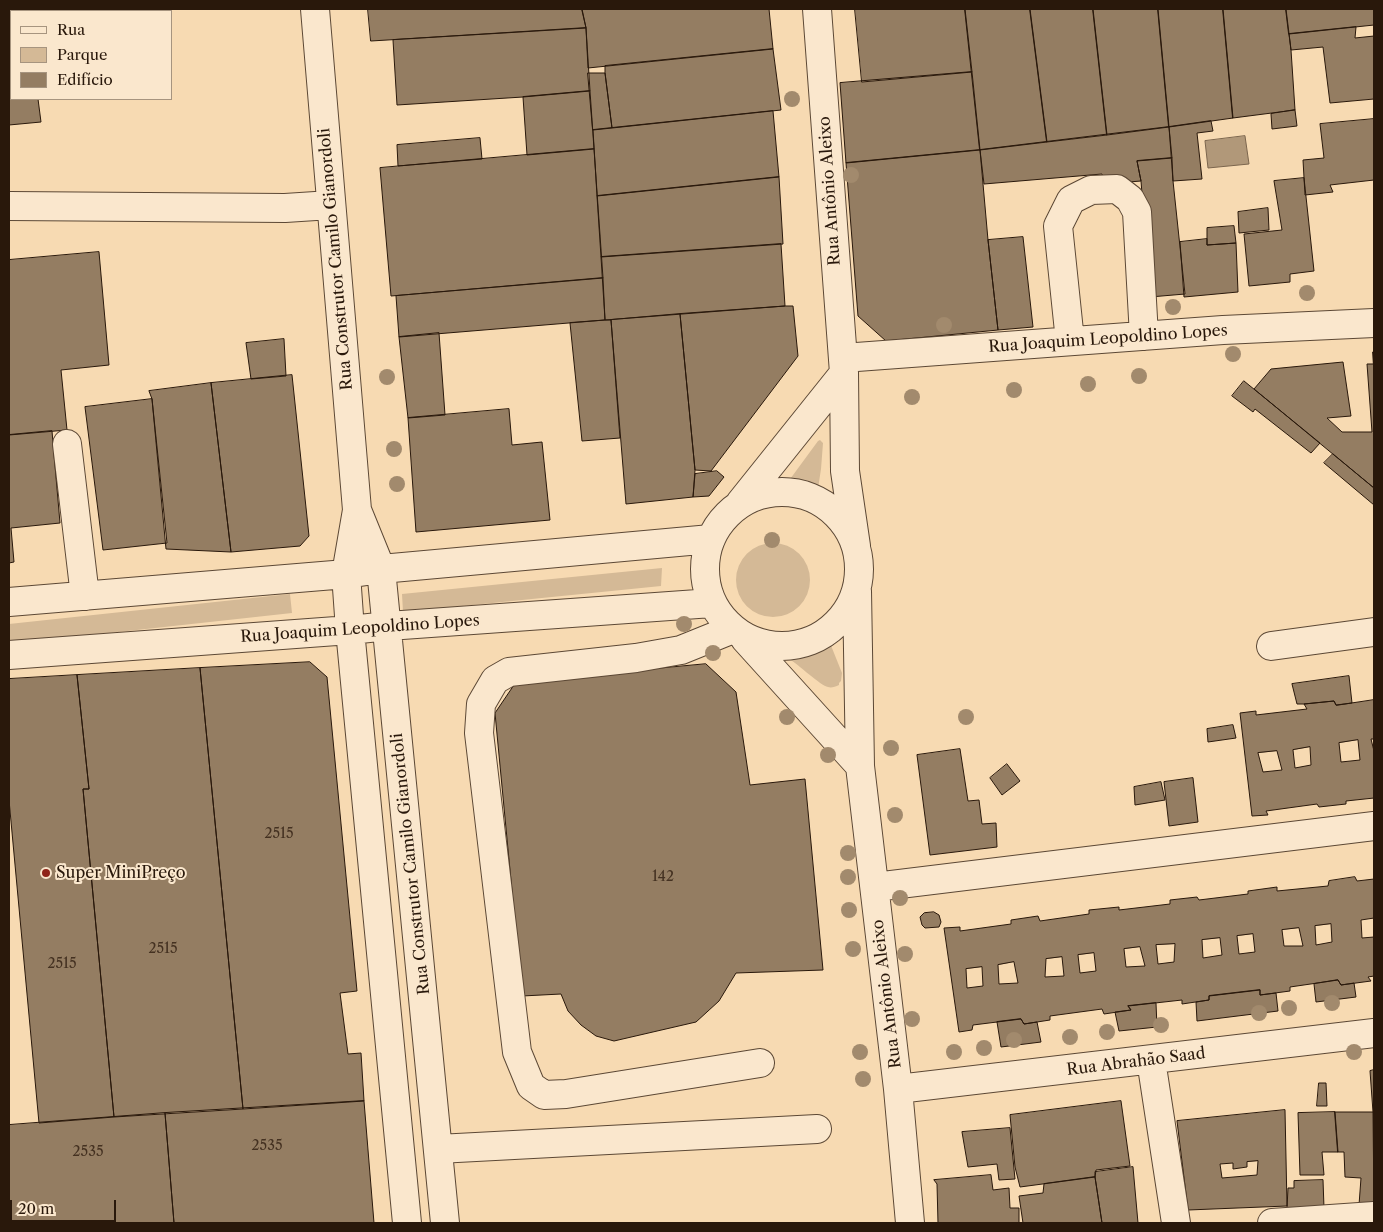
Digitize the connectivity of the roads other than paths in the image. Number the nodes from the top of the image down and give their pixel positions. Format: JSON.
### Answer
{"nodes":[{"id":1,"x":315,"y":9,"type":"edge"},
{"id":2,"x":817,"y":9,"type":"edge"},
{"id":3,"x":331,"y":205,"type":"junction"},
{"id":4,"x":9,"y":206,"type":"edge"},
{"id":5,"x":1374,"y":324,"type":"edge"},
{"id":6,"x":1144,"y":336,"type":"junction"},
{"id":7,"x":1070,"y":342,"type":"junction"},
{"id":8,"x":843,"y":366,"type":"junction"},
{"id":9,"x":67,"y":444,"type":"dead end"},
{"id":10,"x":738,"y":505,"type":"junction"},
{"id":11,"x":357,"y":510,"type":"junction"},
{"id":12,"x":711,"y":539,"type":"junction"},
{"id":13,"x":856,"y":546,"type":"junction"},
{"id":14,"x":381,"y":569,"type":"junction"},
{"id":15,"x":346,"y":574,"type":"junction"},
{"id":16,"x":857,"y":591,"type":"junction"},
{"id":17,"x":85,"y":596,"type":"junction"},
{"id":18,"x":9,"y":602,"type":"edge"},
{"id":19,"x":712,"y":603,"type":"junction"},
{"id":20,"x":388,"y":626,"type":"junction"},
{"id":21,"x":350,"y":630,"type":"junction"},
{"id":22,"x":1374,"y":632,"type":"edge"},
{"id":23,"x":738,"y":633,"type":"junction"},
{"id":24,"x":1271,"y":646,"type":"dead end"},
{"id":25,"x":9,"y":655,"type":"edge"},
{"id":26,"x":860,"y":766,"type":"junction"},
{"id":27,"x":1374,"y":826,"type":"edge"},
{"id":28,"x":875,"y":887,"type":"junction"},
{"id":29,"x":1374,"y":1034,"type":"edge"},
{"id":30,"x":1151,"y":1060,"type":"junction"},
{"id":31,"x":760,"y":1063,"type":"dead end"},
{"id":32,"x":898,"y":1089,"type":"junction"},
{"id":33,"x":817,"y":1129,"type":"dead end"},
{"id":34,"x":438,"y":1149,"type":"junction"},
{"id":35,"x":1374,"y":1216,"type":"edge"},
{"id":36,"x":407,"y":1223,"type":"edge"},
{"id":37,"x":445,"y":1223,"type":"edge"},
{"id":38,"x":910,"y":1223,"type":"edge"},
{"id":39,"x":1176,"y":1223,"type":"edge"},
{"id":40,"x":1272,"y":1223,"type":"edge"}],
"edges":[{"from":1,"to":3,"type":"street","name":"Rua Construtor Camilo Gianordoli"},
{"from":2,"to":8,"type":"street","name":"Rua Antônio Aleixo"},
{"from":3,"to":4,"type":"street"},
{"from":3,"to":11,"type":"street","name":"Rua Construtor Camilo Gianordoli"},
{"from":5,"to":6,"type":"street","name":"Rua Joaquim Leopoldino Lopes"},
{"from":6,"to":7,"type":"street","name":"Rua Joaquim Leopoldino Lopes"},
{"from":6,"to":7,"type":"street"},
{"from":7,"to":8,"type":"street","name":"Rua Joaquim Leopoldino Lopes"},
{"from":8,"to":10,"type":"street"},
{"from":8,"to":13,"type":"street","name":"Rua Antônio Aleixo"},
{"from":9,"to":17,"type":"street"},
{"from":10,"to":12,"type":"street"},
{"from":10,"to":13,"type":"street"},
{"from":11,"to":14,"type":"street","name":"Rua Construtor Camilo Gianordoli"},
{"from":11,"to":15,"type":"street","name":"Rua Construtor Camilo Gianordoli"},
{"from":12,"to":14,"type":"street"},
{"from":12,"to":19,"type":"street"},
{"from":13,"to":16,"type":"street"},
{"from":14,"to":15,"type":"street"},
{"from":14,"to":20,"type":"street","name":"Rua Construtor Camilo Gianordoli"},
{"from":15,"to":17,"type":"street"},
{"from":15,"to":21,"type":"street","name":"Rua Construtor Camilo Gianordoli"},
{"from":16,"to":23,"type":"street"},
{"from":16,"to":26,"type":"street","name":"Rua Antônio Aleixo"},
{"from":17,"to":18,"type":"street"},
{"from":19,"to":20,"type":"street","name":"Rua Joaquim Leopoldino Lopes"},
{"from":19,"to":23,"type":"street"},
{"from":20,"to":21,"type":"street","name":"Rua Joaquim Leopoldino Lopes"},
{"from":20,"to":34,"type":"street","name":"Rua Construtor Camilo Gianordoli"},
{"from":21,"to":25,"type":"street","name":"Rua Joaquim Leopoldino Lopes"},
{"from":21,"to":36,"type":"street","name":"Rua Construtor Camilo Gianordoli"},
{"from":22,"to":24,"type":"street"},
{"from":23,"to":26,"type":"street"},
{"from":23,"to":31,"type":"street"},
{"from":26,"to":28,"type":"street","name":"Rua Antônio Aleixo"},
{"from":27,"to":28,"type":"street"},
{"from":28,"to":32,"type":"street","name":"Rua Antônio Aleixo"},
{"from":29,"to":30,"type":"street","name":"Rua Abrahão Saad"},
{"from":30,"to":32,"type":"street","name":"Rua Abrahão Saad"},
{"from":30,"to":39,"type":"street"},
{"from":32,"to":38,"type":"street","name":"Rua Antônio Aleixo"},
{"from":33,"to":34,"type":"street"},
{"from":34,"to":37,"type":"street","name":"Rua Construtor Camilo Gianordoli"},
{"from":35,"to":40,"type":"street"}]}
